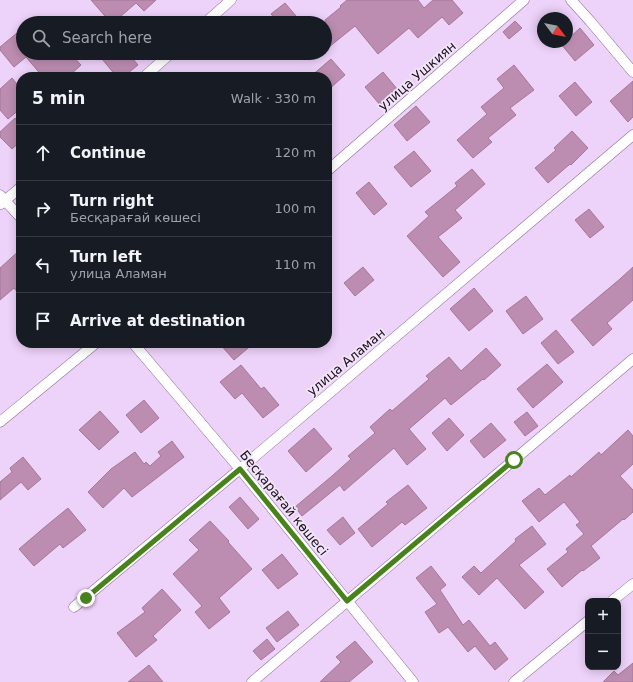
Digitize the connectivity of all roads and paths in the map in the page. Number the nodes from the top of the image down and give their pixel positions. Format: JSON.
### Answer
{"nodes":[{"id":1,"x":231,"y":0,"type":"edge"},
{"id":2,"x":524,"y":0,"type":"edge"},
{"id":3,"x":571,"y":0,"type":"edge"},
{"id":4,"x":213,"y":16,"type":"edge"},
{"id":5,"x":163,"y":60,"type":"edge"},
{"id":6,"x":150,"y":72,"type":"edge"},
{"id":7,"x":633,"y":72,"type":"edge"},
{"id":8,"x":633,"y":135,"type":"edge"},
{"id":9,"x":332,"y":167,"type":"edge"},
{"id":10,"x":16,"y":190,"type":"edge"},
{"id":11,"x":2,"y":200,"type":"edge"},
{"id":12,"x":16,"y":213,"type":"edge"},
{"id":13,"x":90,"y":348,"type":"edge"},
{"id":14,"x":137,"y":348,"type":"edge"},
{"id":15,"x":633,"y":359,"type":"edge"},
{"id":16,"x":0,"y":422,"type":"edge"},
{"id":17,"x":240,"y":469,"type":"junction"},
{"id":18,"x":633,"y":584,"type":"edge"},
{"id":19,"x":616,"y":598,"type":"edge"},
{"id":20,"x":347,"y":601,"type":"junction"},
{"id":21,"x":74,"y":607,"type":"dead end"},
{"id":22,"x":585,"y":623,"type":"edge"},
{"id":23,"x":252,"y":682,"type":"edge"},
{"id":24,"x":413,"y":682,"type":"edge"},
{"id":25,"x":514,"y":682,"type":"edge"}],
"edges":[{"from":1,"to":4,"type":"street"},
{"from":2,"to":9,"type":"street","name":"улица Ушкиян"},
{"from":3,"to":7,"type":"street"},
{"from":5,"to":6,"type":"street"},
{"from":8,"to":17,"type":"street","name":"улица Аламан"},
{"from":10,"to":11,"type":"street"},
{"from":11,"to":12,"type":"street"},
{"from":13,"to":16,"type":"street"},
{"from":14,"to":17,"type":"street","name":"Бесқарағай көшесі"},
{"from":15,"to":20,"type":"street"},
{"from":17,"to":20,"type":"street","name":"Бесқарағай көшесі"},
{"from":17,"to":21,"type":"street","name":"улица Аламан"},
{"from":18,"to":19,"type":"street"},
{"from":20,"to":23,"type":"street"},
{"from":20,"to":24,"type":"street","name":"Бесқарағай көшесі"},
{"from":22,"to":25,"type":"street"}]}
